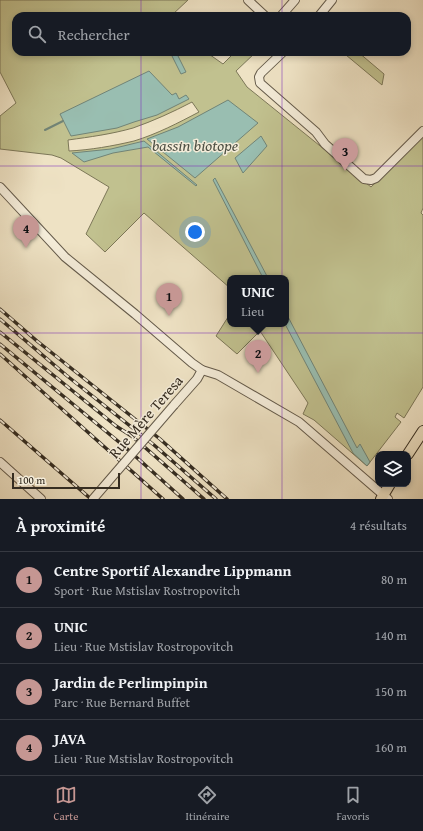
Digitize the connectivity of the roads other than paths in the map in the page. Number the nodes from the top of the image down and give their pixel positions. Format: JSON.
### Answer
{"nodes":[{"id":1,"x":248,"y":0,"type":"edge"},
{"id":2,"x":295,"y":0,"type":"edge"},
{"id":3,"x":332,"y":0,"type":"edge"},
{"id":4,"x":261,"y":12,"type":"edge"},
{"id":5,"x":284,"y":12,"type":"edge"},
{"id":6,"x":322,"y":12,"type":"edge"},
{"id":7,"x":279,"y":56,"type":"edge"},
{"id":8,"x":423,"y":131,"type":"edge"},
{"id":9,"x":0,"y":187,"type":"edge"},
{"id":10,"x":202,"y":370,"type":"junction"},
{"id":11,"x":422,"y":436,"type":"edge"},
{"id":12,"x":410,"y":451,"type":"edge"},
{"id":13,"x":0,"y":462,"type":"edge"},
{"id":14,"x":389,"y":487,"type":"edge"},
{"id":15,"x":384,"y":498,"type":"edge"},
{"id":16,"x":41,"y":499,"type":"edge"},
{"id":17,"x":93,"y":499,"type":"edge"}],
"edges":[{"from":1,"to":4,"type":"street"},
{"from":2,"to":5,"type":"street"},
{"from":3,"to":6,"type":"street"},
{"from":7,"to":8,"type":"street"},
{"from":9,"to":10,"type":"street"},
{"from":10,"to":15,"type":"street"},
{"from":10,"to":17,"type":"street","name":"Rue Mère Teresa","bridge":true},
{"from":11,"to":12,"type":"main road"},
{"from":13,"to":16,"type":"street"},
{"from":14,"to":15,"type":"main road"}]}
